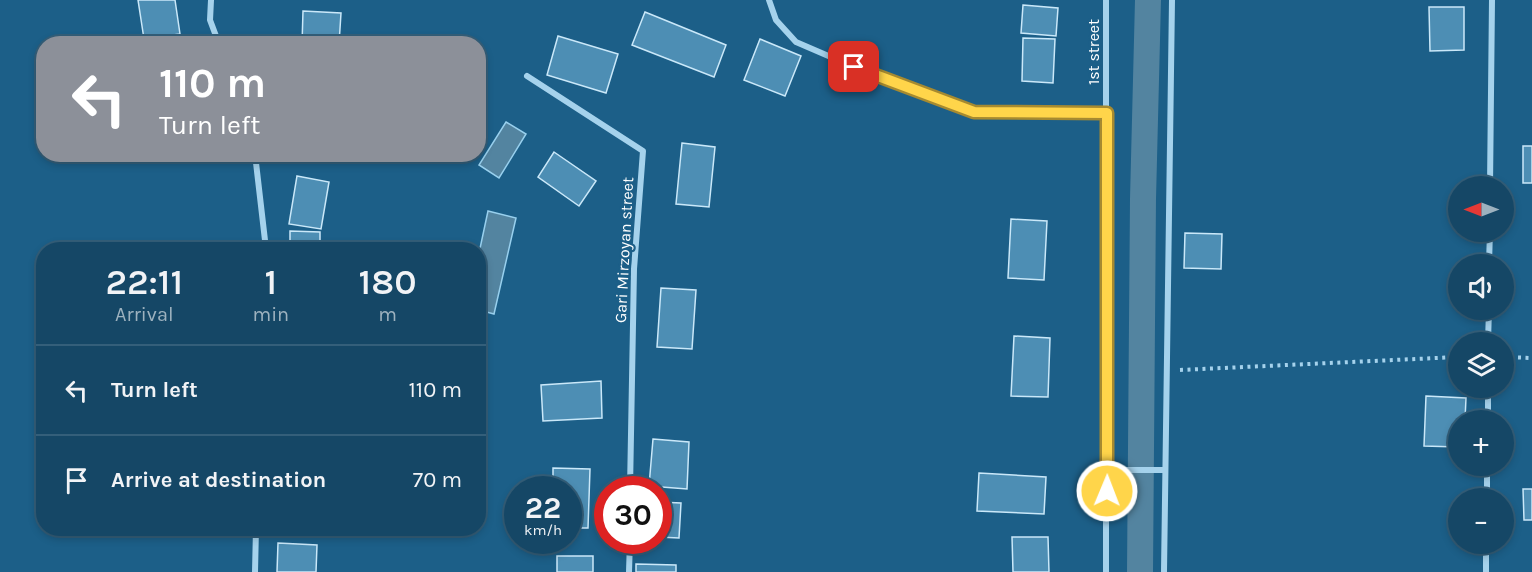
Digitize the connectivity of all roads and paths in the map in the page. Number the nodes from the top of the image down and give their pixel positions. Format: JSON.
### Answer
{"nodes":[{"id":1,"x":211,"y":0,"type":"edge"},
{"id":2,"x":769,"y":0,"type":"edge"},
{"id":3,"x":1106,"y":0,"type":"edge"},
{"id":4,"x":1172,"y":0,"type":"edge"},
{"id":5,"x":1492,"y":0,"type":"edge"},
{"id":6,"x":216,"y":36,"type":"edge"},
{"id":7,"x":527,"y":76,"type":"dead end"},
{"id":8,"x":1107,"y":113,"type":"junction"},
{"id":9,"x":256,"y":162,"type":"edge"},
{"id":10,"x":1490,"y":176,"type":"edge"},
{"id":11,"x":265,"y":242,"type":"edge"},
{"id":12,"x":1448,"y":357,"type":"edge"},
{"id":13,"x":1514,"y":357,"type":"edge"},
{"id":14,"x":1532,"y":358,"type":"edge"},
{"id":15,"x":1167,"y":371,"type":"junction"},
{"id":16,"x":1107,"y":470,"type":"junction"},
{"id":17,"x":1165,"y":470,"type":"junction"},
{"id":18,"x":630,"y":476,"type":"edge"},
{"id":19,"x":256,"y":536,"type":"edge"},
{"id":20,"x":630,"y":554,"type":"edge"},
{"id":21,"x":1486,"y":554,"type":"edge"},
{"id":22,"x":255,"y":572,"type":"edge"},
{"id":23,"x":629,"y":572,"type":"edge"},
{"id":24,"x":1106,"y":572,"type":"edge"},
{"id":25,"x":1164,"y":572,"type":"edge"},
{"id":26,"x":1486,"y":572,"type":"edge"}],
"edges":[{"from":1,"to":6,"type":"street"},
{"from":2,"to":8,"type":"street"},
{"from":3,"to":8,"type":"street","name":"1st street"},
{"from":4,"to":15,"type":"street"},
{"from":5,"to":10,"type":"street"},
{"from":7,"to":18,"type":"street","name":"Gari Mirzoyan street"},
{"from":8,"to":16,"type":"street","name":"1st street"},
{"from":9,"to":11,"type":"street"},
{"from":12,"to":15,"type":"path"},
{"from":13,"to":14,"type":"path"},
{"from":15,"to":17,"type":"street"},
{"from":16,"to":17,"type":"street"},
{"from":16,"to":24,"type":"street","name":"1st street"},
{"from":17,"to":25,"type":"street"},
{"from":19,"to":22,"type":"street"},
{"from":20,"to":23,"type":"street"},
{"from":21,"to":26,"type":"street"}]}
